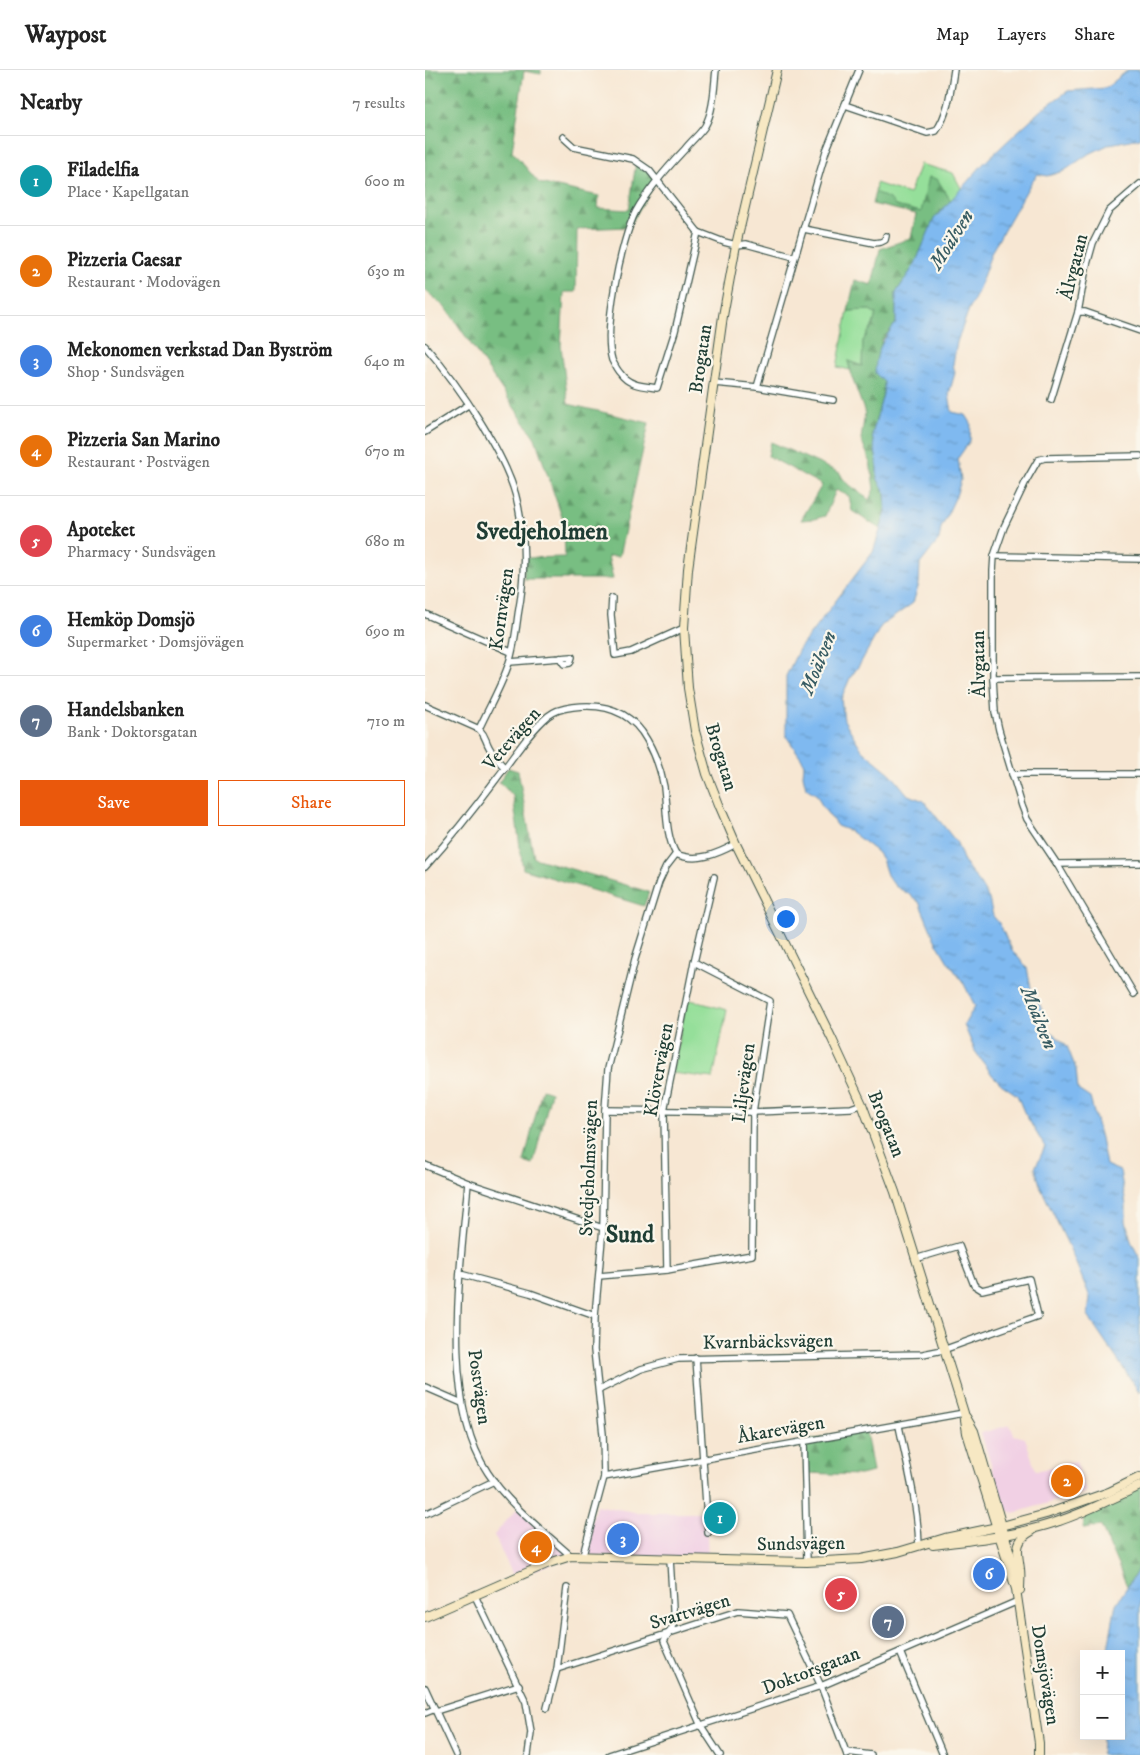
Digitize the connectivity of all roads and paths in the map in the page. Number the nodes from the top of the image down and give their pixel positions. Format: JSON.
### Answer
{"nodes":[{"id":1,"x":715,"y":70,"type":"edge"},
{"id":2,"x":777,"y":70,"type":"edge"},
{"id":3,"x":859,"y":70,"type":"edge"},
{"id":4,"x":954,"y":70,"type":"edge"},
{"id":5,"x":845,"y":104,"type":"junction"},
{"id":6,"x":563,"y":137,"type":"dead end"},
{"id":7,"x":657,"y":179,"type":"junction"},
{"id":8,"x":1140,"y":184,"type":"edge"},
{"id":9,"x":804,"y":229,"type":"junction"},
{"id":10,"x":698,"y":232,"type":"junction"},
{"id":11,"x":886,"y":236,"type":"dead end"},
{"id":12,"x":736,"y":245,"type":"junction"},
{"id":13,"x":794,"y":257,"type":"junction"},
{"id":14,"x":1078,"y":312,"type":"junction"},
{"id":15,"x":1140,"y":331,"type":"edge"},
{"id":16,"x":425,"y":346,"type":"edge"},
{"id":17,"x":714,"y":382,"type":"junction"},
{"id":18,"x":757,"y":387,"type":"junction"},
{"id":19,"x":833,"y":400,"type":"dead end"},
{"id":20,"x":1051,"y":400,"type":"dead end"},
{"id":21,"x":468,"y":405,"type":"junction"},
{"id":22,"x":425,"y":432,"type":"edge"},
{"id":23,"x":1140,"y":456,"type":"edge"},
{"id":24,"x":994,"y":556,"type":"junction"},
{"id":25,"x":1140,"y":559,"type":"edge"},
{"id":26,"x":612,"y":598,"type":"dead end"},
{"id":27,"x":425,"y":614,"type":"edge"},
{"id":28,"x":684,"y":628,"type":"junction"},
{"id":29,"x":511,"y":652,"type":"junction"},
{"id":30,"x":560,"y":658,"type":"dead end"},
{"id":31,"x":510,"y":662,"type":"junction"},
{"id":32,"x":1140,"y":677,"type":"edge"},
{"id":33,"x":993,"y":678,"type":"junction"},
{"id":34,"x":425,"y":705,"type":"edge"},
{"id":35,"x":479,"y":729,"type":"junction"},
{"id":36,"x":505,"y":768,"type":"junction"},
{"id":37,"x":1012,"y":774,"type":"junction"},
{"id":38,"x":1140,"y":774,"type":"edge"},
{"id":39,"x":736,"y":844,"type":"junction"},
{"id":40,"x":676,"y":854,"type":"junction"},
{"id":41,"x":1140,"y":863,"type":"edge"},
{"id":42,"x":1057,"y":864,"type":"junction"},
{"id":43,"x":425,"y":867,"type":"edge"},
{"id":44,"x":714,"y":877,"type":"dead end"},
{"id":45,"x":695,"y":962,"type":"junction"},
{"id":46,"x":1134,"y":994,"type":"dead end"},
{"id":47,"x":862,"y":1104,"type":"junction"},
{"id":48,"x":605,"y":1110,"type":"junction"},
{"id":49,"x":664,"y":1110,"type":"junction"},
{"id":50,"x":753,"y":1112,"type":"junction"},
{"id":51,"x":425,"y":1165,"type":"edge"},
{"id":52,"x":468,"y":1183,"type":"junction"},
{"id":53,"x":603,"y":1228,"type":"junction"},
{"id":54,"x":915,"y":1258,"type":"junction"},
{"id":55,"x":667,"y":1270,"type":"junction"},
{"id":56,"x":460,"y":1274,"type":"junction"},
{"id":57,"x":599,"y":1276,"type":"junction"},
{"id":58,"x":595,"y":1316,"type":"junction"},
{"id":59,"x":943,"y":1350,"type":"junction"},
{"id":60,"x":696,"y":1358,"type":"junction"},
{"id":61,"x":425,"y":1387,"type":"edge"},
{"id":62,"x":599,"y":1390,"type":"junction"},
{"id":63,"x":462,"y":1403,"type":"junction"},
{"id":64,"x":963,"y":1413,"type":"junction"},
{"id":65,"x":899,"y":1426,"type":"junction"},
{"id":66,"x":804,"y":1441,"type":"junction"},
{"id":67,"x":702,"y":1460,"type":"junction"},
{"id":68,"x":604,"y":1477,"type":"junction"},
{"id":69,"x":1140,"y":1477,"type":"edge"},
{"id":70,"x":494,"y":1481,"type":"junction"},
{"id":71,"x":1140,"y":1486,"type":"edge"},
{"id":72,"x":425,"y":1514,"type":"edge"},
{"id":73,"x":1036,"y":1528,"type":"junction"},
{"id":74,"x":1000,"y":1531,"type":"junction"},
{"id":75,"x":708,"y":1534,"type":"dead end"},
{"id":76,"x":919,"y":1546,"type":"junction"},
{"id":77,"x":583,"y":1555,"type":"junction"},
{"id":78,"x":571,"y":1556,"type":"junction"},
{"id":79,"x":670,"y":1559,"type":"junction"},
{"id":80,"x":807,"y":1562,"type":"junction"},
{"id":81,"x":567,"y":1588,"type":"dead end"},
{"id":82,"x":1020,"y":1590,"type":"junction"},
{"id":83,"x":475,"y":1596,"type":"junction"},
{"id":84,"x":1018,"y":1601,"type":"junction"},
{"id":85,"x":426,"y":1614,"type":"edge"},
{"id":86,"x":668,"y":1634,"type":"junction"},
{"id":87,"x":900,"y":1652,"type":"junction"},
{"id":88,"x":557,"y":1669,"type":"junction"},
{"id":89,"x":519,"y":1685,"type":"junction"},
{"id":90,"x":821,"y":1686,"type":"junction"},
{"id":91,"x":425,"y":1688,"type":"edge"},
{"id":92,"x":547,"y":1708,"type":"dead end"},
{"id":93,"x":436,"y":1710,"type":"junction"},
{"id":94,"x":425,"y":1713,"type":"edge"},
{"id":95,"x":701,"y":1726,"type":"junction"},
{"id":96,"x":847,"y":1754,"type":"edge"},
{"id":97,"x":456,"y":1755,"type":"edge"},
{"id":98,"x":528,"y":1755,"type":"edge"},
{"id":99,"x":609,"y":1755,"type":"edge"},
{"id":100,"x":720,"y":1755,"type":"edge"},
{"id":101,"x":871,"y":1755,"type":"edge"},
{"id":102,"x":943,"y":1755,"type":"edge"},
{"id":103,"x":1039,"y":1755,"type":"edge"}],
"edges":[{"from":1,"to":7,"type":"street"},
{"from":2,"to":12,"type":"main road","name":"Brogatan"},
{"from":3,"to":5,"type":"street"},
{"from":4,"to":5,"type":"street"},
{"from":5,"to":9,"type":"street"},
{"from":6,"to":7,"type":"street"},
{"from":7,"to":10,"type":"street"},
{"from":7,"to":10,"type":"street"},
{"from":8,"to":14,"type":"street","name":"Älvgatan"},
{"from":9,"to":11,"type":"street"},
{"from":9,"to":13,"type":"street"},
{"from":10,"to":12,"type":"street"},
{"from":12,"to":13,"type":"street"},
{"from":12,"to":17,"type":"main road","name":"Brogatan"},
{"from":13,"to":18,"type":"street"},
{"from":14,"to":15,"type":"street"},
{"from":14,"to":20,"type":"street","name":"Älvgatan"},
{"from":16,"to":21,"type":"street","name":"Kornvägen"},
{"from":17,"to":18,"type":"street"},
{"from":17,"to":28,"type":"main road","name":"Brogatan"},
{"from":18,"to":19,"type":"street"},
{"from":21,"to":22,"type":"street"},
{"from":21,"to":29,"type":"street","name":"Kornvägen"},
{"from":23,"to":24,"type":"street","name":"Älvgatan"},
{"from":24,"to":25,"type":"street"},
{"from":24,"to":33,"type":"street","name":"Älvgatan"},
{"from":26,"to":28,"type":"street"},
{"from":27,"to":29,"type":"street"},
{"from":28,"to":39,"type":"main road","name":"Brogatan"},
{"from":29,"to":31,"type":"street","name":"Kornvägen"},
{"from":30,"to":31,"type":"street"},
{"from":31,"to":35,"type":"street","name":"Kornvägen"},
{"from":32,"to":33,"type":"street"},
{"from":33,"to":37,"type":"street","name":"Älvgatan"},
{"from":34,"to":35,"type":"street"},
{"from":35,"to":36,"type":"street"},
{"from":36,"to":40,"type":"street","name":"Vetevägen"},
{"from":36,"to":43,"type":"street","name":"Vetevägen"},
{"from":37,"to":38,"type":"street"},
{"from":37,"to":42,"type":"street","name":"Älvgatan"},
{"from":39,"to":40,"type":"street"},
{"from":39,"to":47,"type":"main road","name":"Brogatan"},
{"from":40,"to":48,"type":"street","name":"Svedjeholmsvägen"},
{"from":41,"to":42,"type":"street"},
{"from":42,"to":46,"type":"street","name":"Älvgatan"},
{"from":44,"to":45,"type":"street","name":"Klövervägen"},
{"from":45,"to":49,"type":"street","name":"Klövervägen"},
{"from":45,"to":50,"type":"street","name":"Liljevägen"},
{"from":47,"to":50,"type":"street"},
{"from":47,"to":54,"type":"main road","name":"Brogatan"},
{"from":48,"to":49,"type":"street"},
{"from":48,"to":53,"type":"street","name":"Svedjeholmsvägen"},
{"from":49,"to":50,"type":"street"},
{"from":49,"to":55,"type":"street","name":"Klövervägen"},
{"from":50,"to":55,"type":"street","name":"Liljevägen"},
{"from":51,"to":52,"type":"street"},
{"from":52,"to":53,"type":"street"},
{"from":52,"to":56,"type":"street","name":"Postvägen"},
{"from":53,"to":57,"type":"street","name":"Svedjeholmsvägen"},
{"from":54,"to":59,"type":"main road","name":"Brogatan"},
{"from":54,"to":59,"type":"street","name":"Kvarnbäcksvägen"},
{"from":55,"to":57,"type":"street"},
{"from":56,"to":58,"type":"street"},
{"from":56,"to":63,"type":"street","name":"Postvägen"},
{"from":57,"to":58,"type":"street","name":"Svedjeholmsvägen"},
{"from":58,"to":62,"type":"street","name":"Svedjeholmsvägen"},
{"from":59,"to":60,"type":"street","name":"Kvarnbäcksvägen"},
{"from":59,"to":64,"type":"main road","name":"Brogatan"},
{"from":60,"to":62,"type":"street","name":"Kvarnbäcksvägen"},
{"from":60,"to":67,"type":"street"},
{"from":61,"to":63,"type":"street"},
{"from":62,"to":68,"type":"street","name":"Svedjeholmsvägen"},
{"from":63,"to":70,"type":"street","name":"Postvägen"},
{"from":64,"to":65,"type":"street","name":"Åkarevägen"},
{"from":64,"to":74,"type":"main road","name":"Brogatan"},
{"from":65,"to":66,"type":"street","name":"Åkarevägen"},
{"from":65,"to":76,"type":"street"},
{"from":66,"to":67,"type":"street","name":"Åkarevägen"},
{"from":66,"to":80,"type":"street"},
{"from":67,"to":68,"type":"street","name":"Åkarevägen"},
{"from":67,"to":75,"type":"street"},
{"from":68,"to":77,"type":"street","name":"Svedjeholmsvägen"},
{"from":69,"to":74,"type":"main road"},
{"from":70,"to":72,"type":"street"},
{"from":70,"to":78,"type":"street","name":"Postvägen"},
{"from":71,"to":73,"type":"main road"},
{"from":73,"to":74,"type":"main road"},
{"from":73,"to":82,"type":"main road"},
{"from":74,"to":76,"type":"main road","name":"Sundsvägen"},
{"from":74,"to":82,"type":"main road","name":"Domsjövägen"},
{"from":74,"to":84,"type":"main road","name":"Domsjövägen"},
{"from":76,"to":80,"type":"main road","name":"Sundsvägen"},
{"from":77,"to":78,"type":"main road","name":"Sundsvägen"},
{"from":77,"to":79,"type":"main road","name":"Sundsvägen"},
{"from":78,"to":83,"type":"main road","name":"Sundsvägen"},
{"from":79,"to":80,"type":"main road","name":"Sundsvägen"},
{"from":79,"to":86,"type":"street"},
{"from":81,"to":88,"type":"street"},
{"from":82,"to":84,"type":"main road","name":"Domsjövägen"},
{"from":83,"to":85,"type":"main road","name":"Sundsvägen"},
{"from":83,"to":89,"type":"street"},
{"from":84,"to":87,"type":"street","name":"Doktorsgatan"},
{"from":84,"to":103,"type":"main road","name":"Domsjövägen"},
{"from":86,"to":88,"type":"street","name":"Svartvägen"},
{"from":86,"to":90,"type":"street","name":"Svartvägen"},
{"from":86,"to":95,"type":"street"},
{"from":87,"to":90,"type":"street","name":"Doktorsgatan"},
{"from":87,"to":102,"type":"street"},
{"from":88,"to":92,"type":"street"},
{"from":89,"to":93,"type":"street"},
{"from":89,"to":98,"type":"street"},
{"from":90,"to":95,"type":"street","name":"Doktorsgatan"},
{"from":90,"to":96,"type":"street"},
{"from":91,"to":93,"type":"street"},
{"from":93,"to":94,"type":"street"},
{"from":93,"to":97,"type":"street"},
{"from":95,"to":99,"type":"street","name":"Doktorsgatan"},
{"from":95,"to":100,"type":"street"},
{"from":96,"to":101,"type":"street"}]}
